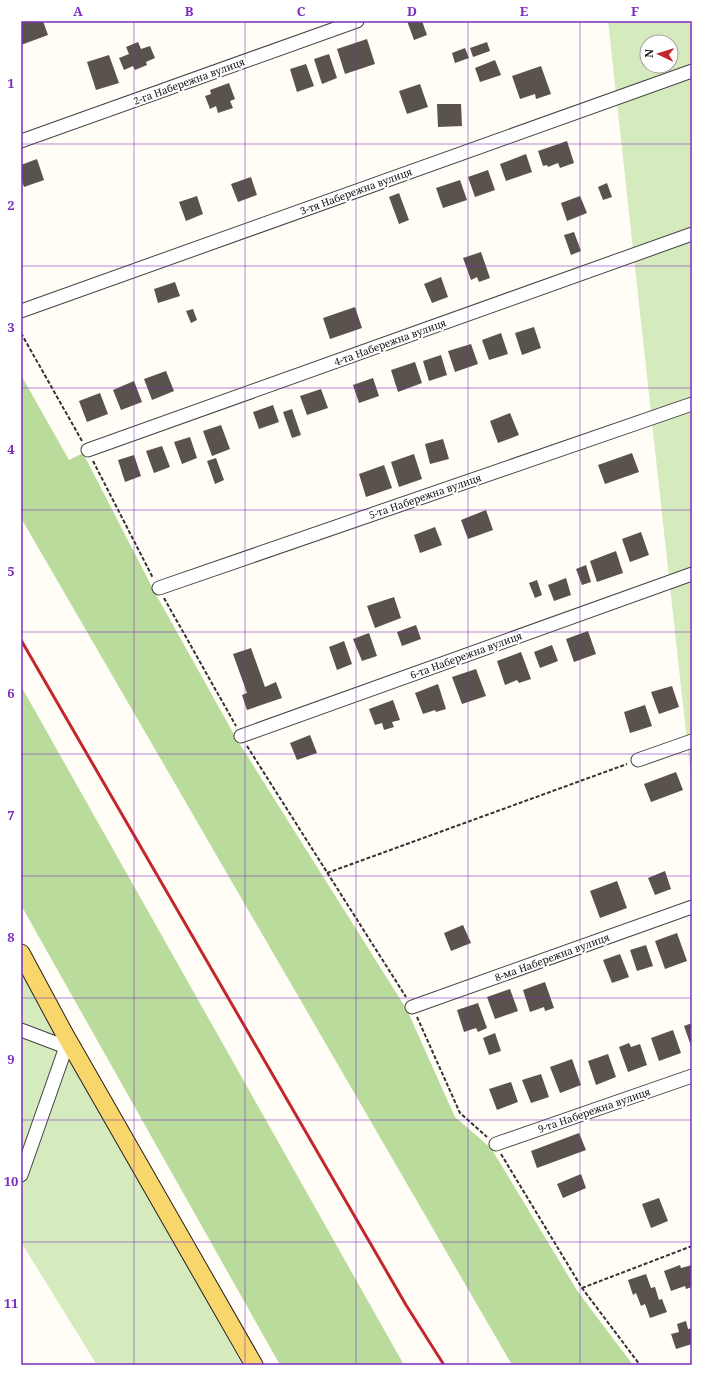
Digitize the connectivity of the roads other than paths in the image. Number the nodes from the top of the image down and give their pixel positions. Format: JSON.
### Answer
{"nodes":[{"id":1,"x":358,"y":21,"type":"edge"},
{"id":2,"x":692,"y":71,"type":"edge"},
{"id":3,"x":21,"y":141,"type":"edge"},
{"id":4,"x":692,"y":234,"type":"edge"},
{"id":5,"x":21,"y":311,"type":"edge"},
{"id":6,"x":692,"y":404,"type":"edge"},
{"id":7,"x":88,"y":450,"type":"road end"},
{"id":8,"x":692,"y":574,"type":"edge"},
{"id":9,"x":159,"y":588,"type":"road end"},
{"id":10,"x":241,"y":736,"type":"road end"},
{"id":11,"x":692,"y":741,"type":"edge"},
{"id":12,"x":638,"y":760,"type":"road end"},
{"id":13,"x":692,"y":907,"type":"edge"},
{"id":14,"x":21,"y":953,"type":"edge"},
{"id":15,"x":412,"y":1007,"type":"road end"},
{"id":16,"x":21,"y":1030,"type":"edge"},
{"id":17,"x":65,"y":1040,"type":"junction"},
{"id":18,"x":692,"y":1076,"type":"edge"},
{"id":19,"x":496,"y":1144,"type":"road end"},
{"id":20,"x":21,"y":1175,"type":"edge"},
{"id":21,"x":254,"y":1365,"type":"edge"}],
"edges":[{"from":1,"to":3,"type":"street","name":"2-га Набережна вулиця"},
{"from":2,"to":5,"type":"street","name":"3-тя Набережна вулиця"},
{"from":4,"to":7,"type":"street","name":"4-та Набережна вулиця"},
{"from":6,"to":9,"type":"street","name":"5-та Набережна вулиця"},
{"from":8,"to":10,"type":"street","name":"6-та Набережна вулиця"},
{"from":11,"to":12,"type":"street"},
{"from":13,"to":15,"type":"street","name":"8-ма Набережна вулиця"},
{"from":14,"to":17,"type":"main road"},
{"from":16,"to":17,"type":"street"},
{"from":17,"to":20,"type":"street"},
{"from":17,"to":21,"type":"main road"},
{"from":18,"to":19,"type":"street","name":"9-та Набережна вулиця"}]}
